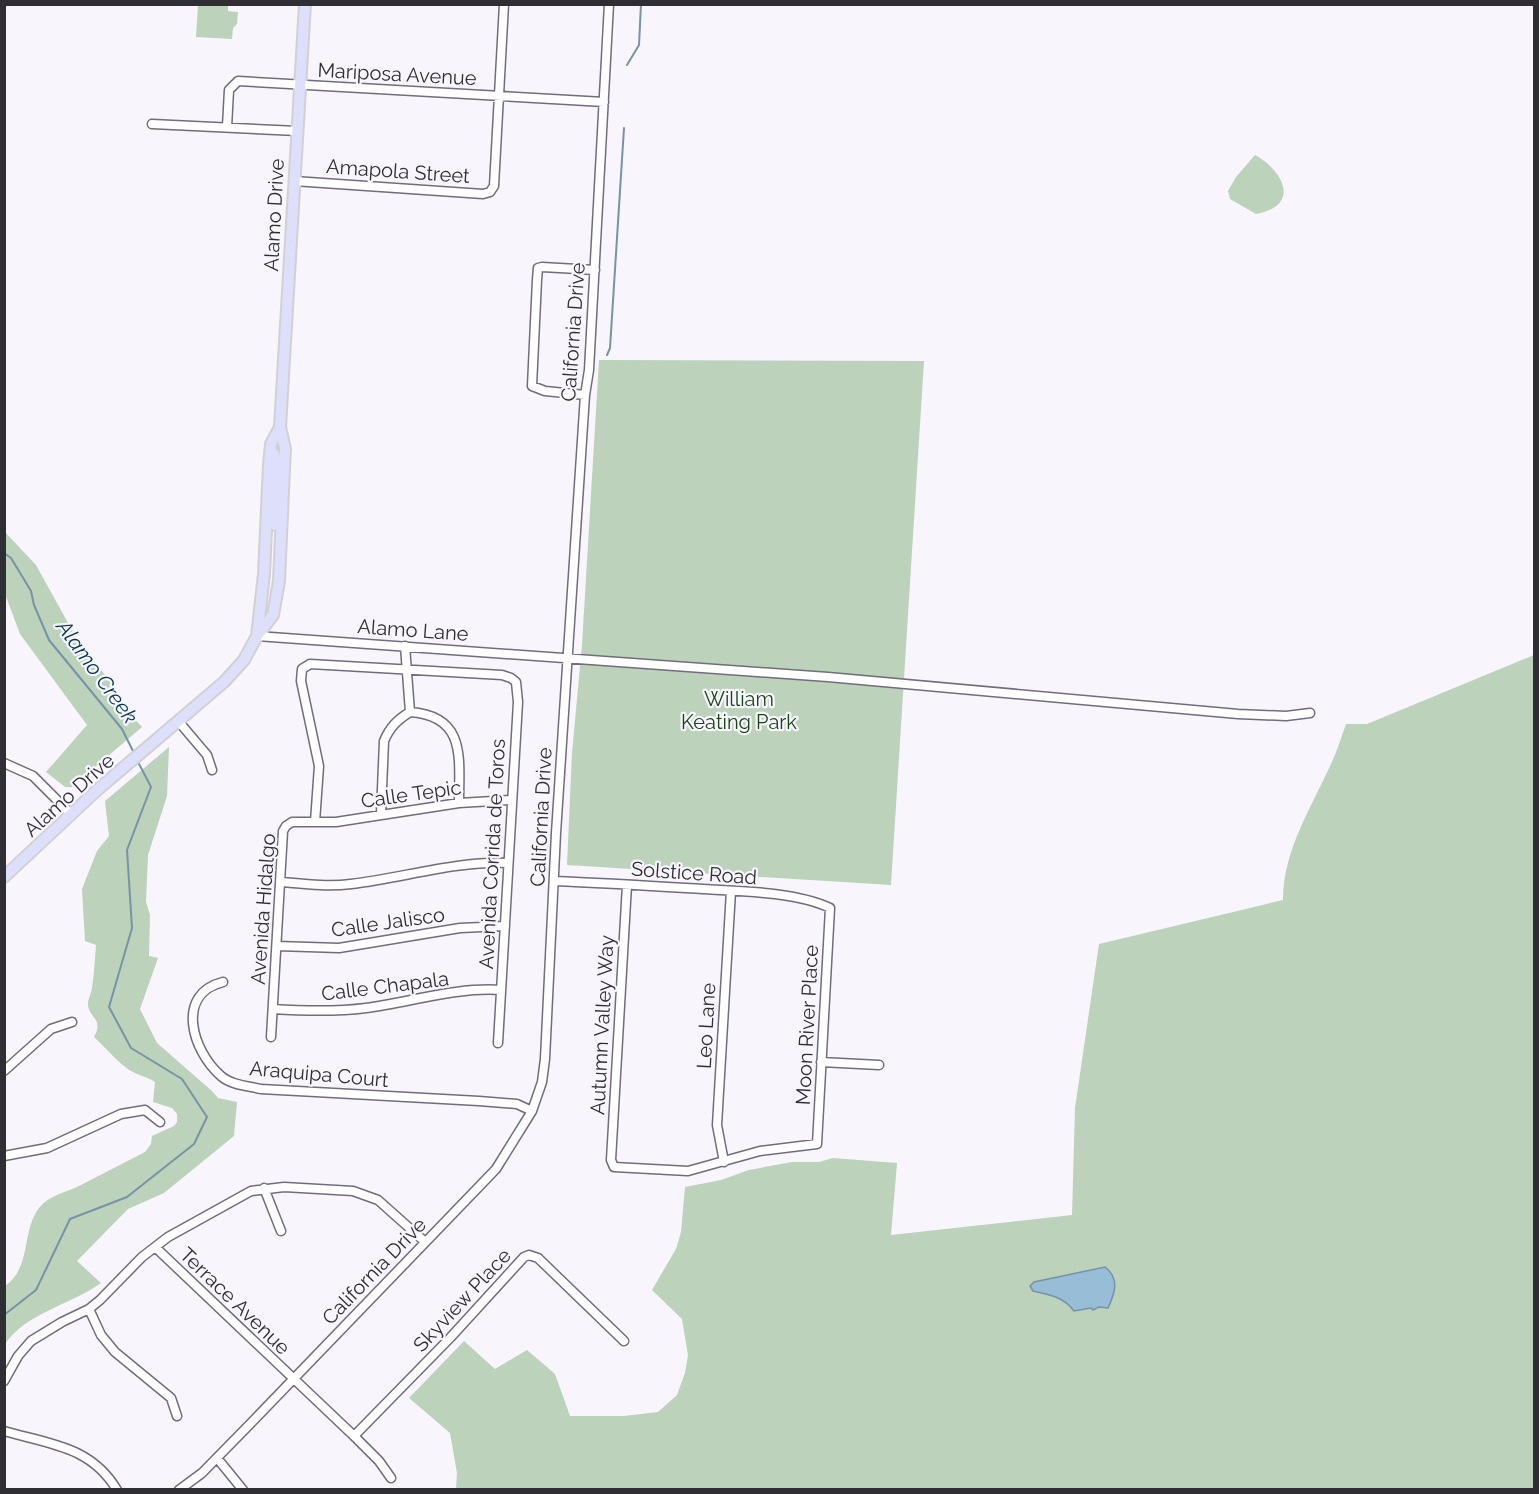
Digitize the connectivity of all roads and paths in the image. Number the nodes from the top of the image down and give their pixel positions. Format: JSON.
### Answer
{"nodes":[{"id":1,"x":305,"y":4,"type":"edge"},
{"id":2,"x":504,"y":4,"type":"edge"},
{"id":3,"x":609,"y":4,"type":"edge"},
{"id":4,"x":300,"y":85,"type":"junction"},
{"id":5,"x":499,"y":96,"type":"junction"},
{"id":6,"x":604,"y":102,"type":"junction"},
{"id":7,"x":152,"y":124,"type":"dead end"},
{"id":8,"x":227,"y":127,"type":"junction"},
{"id":9,"x":297,"y":131,"type":"junction"},
{"id":10,"x":294,"y":181,"type":"junction"},
{"id":11,"x":595,"y":270,"type":"junction"},
{"id":12,"x":585,"y":395,"type":"junction"},
{"id":13,"x":280,"y":427,"type":"junction"},
{"id":14,"x":271,"y":445,"type":"junction"},
{"id":15,"x":280,"y":547,"type":"junction"},
{"id":16,"x":257,"y":636,"type":"junction"},
{"id":17,"x":405,"y":646,"type":"junction"},
{"id":18,"x":567,"y":658,"type":"junction"},
{"id":19,"x":407,"y":670,"type":"junction"},
{"id":20,"x":410,"y":712,"type":"junction"},
{"id":21,"x":1310,"y":713,"type":"dead end"},
{"id":22,"x":179,"y":722,"type":"junction"},
{"id":23,"x":4,"y":763,"type":"edge"},
{"id":24,"x":212,"y":771,"type":"dead end"},
{"id":25,"x":512,"y":800,"type":"junction"},
{"id":26,"x":459,"y":803,"type":"junction"},
{"id":27,"x":381,"y":813,"type":"junction"},
{"id":28,"x":72,"y":814,"type":"junction"},
{"id":29,"x":315,"y":822,"type":"junction"},
{"id":30,"x":508,"y":863,"type":"junction"},
{"id":31,"x":4,"y":877,"type":"edge"},
{"id":32,"x":554,"y":881,"type":"junction"},
{"id":33,"x":280,"y":882,"type":"junction"},
{"id":34,"x":627,"y":885,"type":"junction"},
{"id":35,"x":731,"y":891,"type":"junction"},
{"id":36,"x":830,"y":908,"type":"joint"},
{"id":37,"x":505,"y":926,"type":"junction"},
{"id":38,"x":277,"y":946,"type":"junction"},
{"id":39,"x":223,"y":982,"type":"dead end"},
{"id":40,"x":501,"y":990,"type":"junction"},
{"id":41,"x":273,"y":1009,"type":"junction"},
{"id":42,"x":72,"y":1023,"type":"dead end"},
{"id":43,"x":271,"y":1037,"type":"dead end"},
{"id":44,"x":498,"y":1043,"type":"dead end"},
{"id":45,"x":821,"y":1062,"type":"junction"},
{"id":46,"x":879,"y":1065,"type":"dead end"},
{"id":47,"x":4,"y":1071,"type":"edge"},
{"id":48,"x":532,"y":1111,"type":"junction"},
{"id":49,"x":160,"y":1122,"type":"dead end"},
{"id":50,"x":4,"y":1156,"type":"edge"},
{"id":51,"x":724,"y":1162,"type":"junction"},
{"id":52,"x":264,"y":1188,"type":"junction"},
{"id":53,"x":281,"y":1231,"type":"dead end"},
{"id":54,"x":424,"y":1241,"type":"junction"},
{"id":55,"x":155,"y":1246,"type":"junction"},
{"id":56,"x":89,"y":1309,"type":"junction"},
{"id":57,"x":624,"y":1341,"type":"dead end"},
{"id":58,"x":293,"y":1379,"type":"junction"},
{"id":59,"x":4,"y":1381,"type":"edge"},
{"id":60,"x":177,"y":1416,"type":"dead end"},
{"id":61,"x":4,"y":1431,"type":"edge"},
{"id":62,"x":354,"y":1436,"type":"junction"},
{"id":63,"x":217,"y":1458,"type":"junction"},
{"id":64,"x":391,"y":1478,"type":"dead end"},
{"id":65,"x":117,"y":1490,"type":"edge"},
{"id":66,"x":179,"y":1490,"type":"edge"},
{"id":67,"x":243,"y":1490,"type":"edge"}],
"edges":[{"from":1,"to":4,"type":"main road","name":"Alamo Drive"},
{"from":2,"to":5,"type":"street","name":"Amapola Street"},
{"from":3,"to":6,"type":"street","name":"California Drive"},
{"from":4,"to":5,"type":"street","name":"Mariposa Avenue"},
{"from":4,"to":8,"type":"street","name":"Mariposa Avenue"},
{"from":4,"to":9,"type":"main road","name":"Alamo Drive"},
{"from":5,"to":6,"type":"street","name":"Mariposa Avenue"},
{"from":5,"to":10,"type":"street","name":"Amapola Street"},
{"from":6,"to":11,"type":"street","name":"California Drive"},
{"from":7,"to":8,"type":"street"},
{"from":8,"to":9,"type":"street"},
{"from":9,"to":10,"type":"main road","name":"Alamo Drive"},
{"from":10,"to":13,"type":"main road","name":"Alamo Drive"},
{"from":11,"to":12,"type":"street","name":"California Drive"},
{"from":11,"to":12,"type":"street"},
{"from":12,"to":18,"type":"street","name":"California Drive"},
{"from":13,"to":14,"type":"main road","name":"Alamo Drive"},
{"from":13,"to":15,"type":"main road","name":"Alamo Drive"},
{"from":14,"to":15,"type":"main road"},
{"from":14,"to":16,"type":"main road","name":"Alamo Drive"},
{"from":15,"to":16,"type":"main road","name":"Alamo Drive"},
{"from":16,"to":17,"type":"street","name":"Alamo Lane"},
{"from":16,"to":22,"type":"main road","name":"Alamo Drive"},
{"from":17,"to":18,"type":"street","name":"Alamo Lane"},
{"from":17,"to":19,"type":"street"},
{"from":18,"to":21,"type":"street","name":"Alamo Lane"},
{"from":18,"to":32,"type":"street","name":"California Drive"},
{"from":19,"to":20,"type":"street"},
{"from":19,"to":25,"type":"street","name":"Avenida Corrida de Toros"},
{"from":19,"to":29,"type":"street"},
{"from":20,"to":26,"type":"street"},
{"from":20,"to":27,"type":"street"},
{"from":22,"to":24,"type":"street"},
{"from":22,"to":28,"type":"main road","name":"Alamo Drive"},
{"from":23,"to":28,"type":"street"},
{"from":25,"to":26,"type":"street","name":"Calle Tepic"},
{"from":25,"to":30,"type":"street","name":"Avenida Corrida de Toros"},
{"from":26,"to":27,"type":"street","name":"Calle Tepic"},
{"from":27,"to":29,"type":"street","name":"Calle Tepic"},
{"from":28,"to":31,"type":"main road","name":"Alamo Drive"},
{"from":29,"to":33,"type":"street","name":"Avenida Hidalgo"},
{"from":30,"to":33,"type":"street"},
{"from":30,"to":37,"type":"street","name":"Avenida Corrida de Toros"},
{"from":32,"to":34,"type":"street","name":"Solstice Road"},
{"from":32,"to":48,"type":"street","name":"California Drive"},
{"from":33,"to":38,"type":"street","name":"Avenida Hidalgo"},
{"from":34,"to":35,"type":"street","name":"Solstice Road"},
{"from":34,"to":51,"type":"street","name":"Autumn Valley Way"},
{"from":35,"to":36,"type":"street","name":"Solstice Road"},
{"from":35,"to":51,"type":"street","name":"Leo Lane"},
{"from":36,"to":45,"type":"street","name":"Moon River Place"},
{"from":37,"to":38,"type":"street","name":"Calle Jalisco"},
{"from":37,"to":40,"type":"street","name":"Avenida Corrida de Toros"},
{"from":38,"to":41,"type":"street","name":"Avenida Hidalgo"},
{"from":39,"to":48,"type":"street","name":"Araquipa Court"},
{"from":40,"to":41,"type":"street","name":"Calle Chapala"},
{"from":40,"to":44,"type":"street","name":"Avenida Corrida de Toros"},
{"from":41,"to":43,"type":"street","name":"Avenida Hidalgo"},
{"from":42,"to":47,"type":"street"},
{"from":45,"to":46,"type":"street"},
{"from":45,"to":51,"type":"street","name":"Moon River Place"},
{"from":48,"to":54,"type":"street","name":"California Drive"},
{"from":49,"to":50,"type":"street"},
{"from":52,"to":53,"type":"street"},
{"from":52,"to":54,"type":"street"},
{"from":52,"to":55,"type":"street"},
{"from":54,"to":58,"type":"street","name":"California Drive"},
{"from":55,"to":56,"type":"street"},
{"from":55,"to":58,"type":"street","name":"Terrace Avenue"},
{"from":56,"to":59,"type":"street"},
{"from":56,"to":60,"type":"street"},
{"from":57,"to":62,"type":"street","name":"Skyview Place"},
{"from":58,"to":62,"type":"street","name":"Terrace Avenue"},
{"from":58,"to":63,"type":"street","name":"California Drive"},
{"from":61,"to":65,"type":"street"},
{"from":62,"to":64,"type":"street","name":"Terrace Avenue"},
{"from":63,"to":66,"type":"street","name":"California Drive"},
{"from":63,"to":67,"type":"street"}]}
